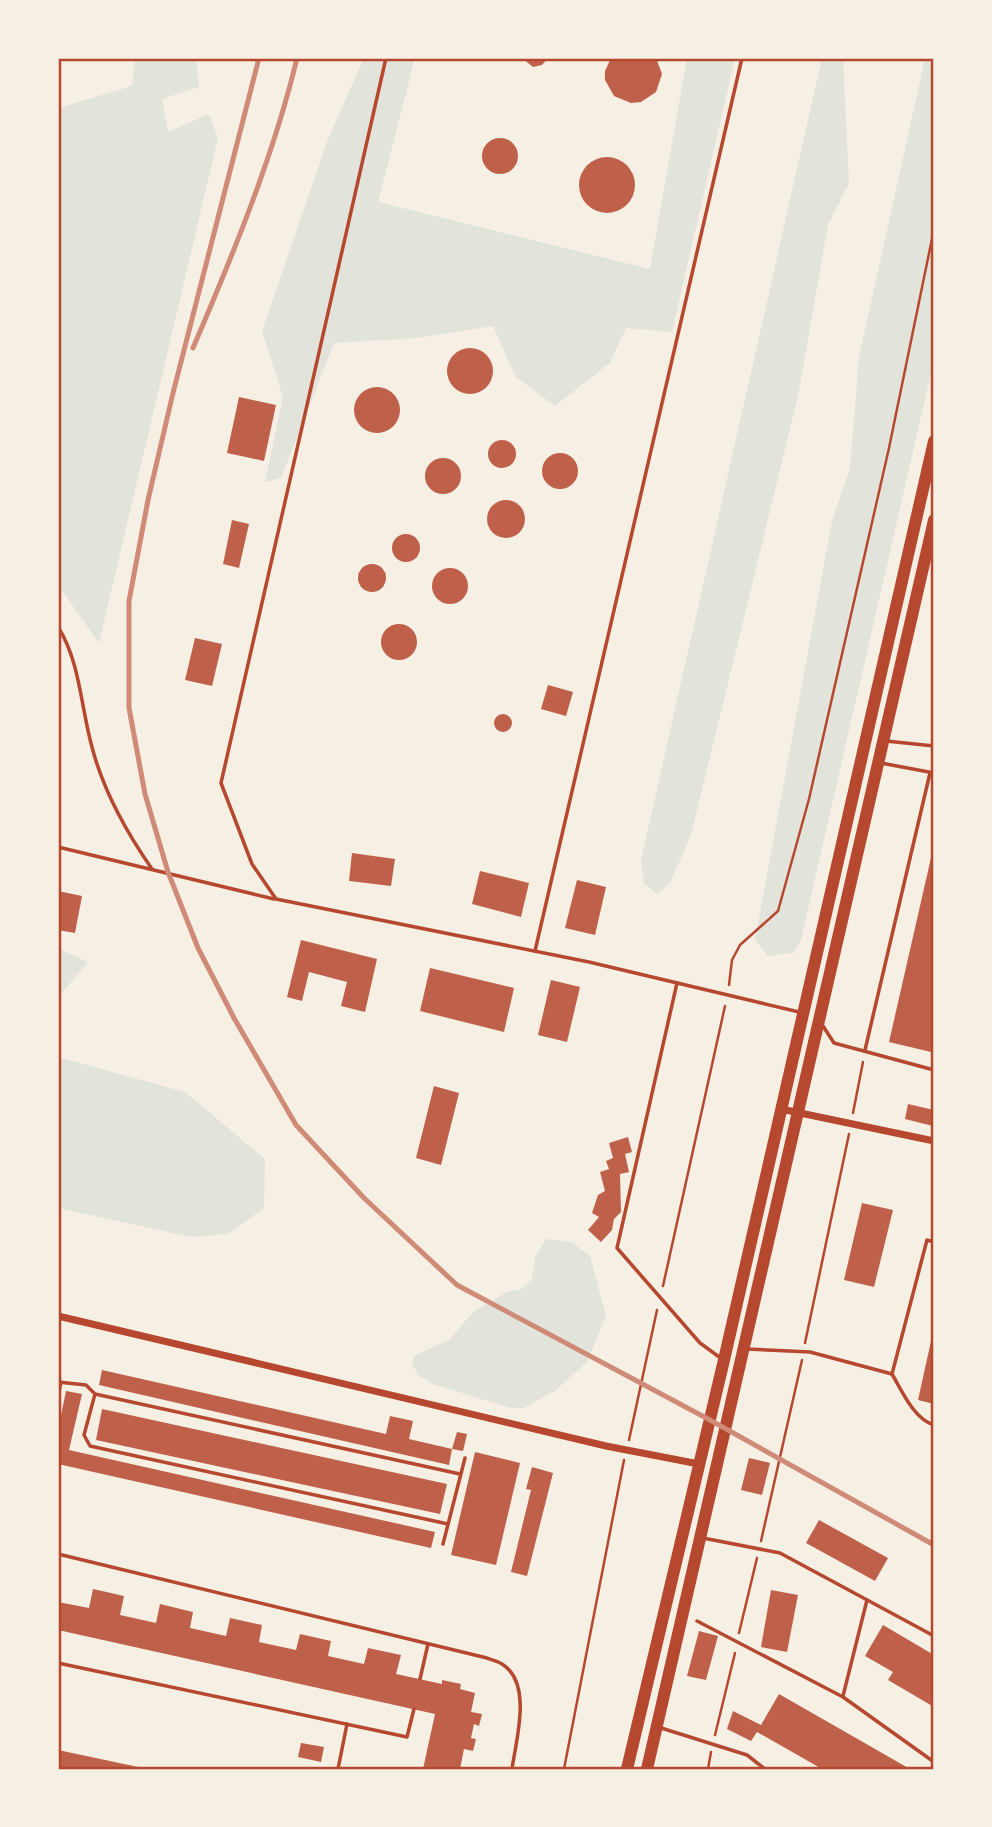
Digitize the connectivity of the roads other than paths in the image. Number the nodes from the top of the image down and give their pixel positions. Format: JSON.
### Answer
{"nodes":[{"id":1,"x":386,"y":58,"type":"edge"},
{"id":2,"x":742,"y":58,"type":"edge"},
{"id":3,"x":934,"y":441,"type":"edge"},
{"id":4,"x":934,"y":520,"type":"edge"},
{"id":5,"x":58,"y":627,"type":"edge"},
{"id":6,"x":884,"y":741,"type":"junction"},
{"id":7,"x":934,"y":746,"type":"edge"},
{"id":8,"x":879,"y":762,"type":"junction"},
{"id":9,"x":932,"y":773,"type":"edge"},
{"id":10,"x":58,"y":847,"type":"edge"},
{"id":11,"x":152,"y":869,"type":"junction"},
{"id":12,"x":276,"y":899,"type":"junction"},
{"id":13,"x":535,"y":951,"type":"junction"},
{"id":14,"x":677,"y":983,"type":"junction"},
{"id":15,"x":802,"y":1013,"type":"junction"},
{"id":16,"x":818,"y":1019,"type":"junction"},
{"id":17,"x":865,"y":1051,"type":"junction"},
{"id":18,"x":934,"y":1070,"type":"edge"},
{"id":19,"x":781,"y":1109,"type":"junction"},
{"id":20,"x":798,"y":1112,"type":"junction"},
{"id":21,"x":934,"y":1141,"type":"edge"},
{"id":22,"x":934,"y":1241,"type":"edge"},
{"id":23,"x":58,"y":1317,"type":"edge"},
{"id":24,"x":745,"y":1349,"type":"junction"},
{"id":25,"x":724,"y":1360,"type":"junction"},
{"id":26,"x":892,"y":1374,"type":"junction"},
{"id":27,"x":59,"y":1382,"type":"edge"},
{"id":28,"x":95,"y":1394,"type":"junction"},
{"id":29,"x":58,"y":1397,"type":"edge"},
{"id":30,"x":934,"y":1424,"type":"edge"},
{"id":31,"x":465,"y":1458,"type":"dead end"},
{"id":32,"x":699,"y":1464,"type":"junction"},
{"id":33,"x":460,"y":1474,"type":"junction"},
{"id":34,"x":448,"y":1524,"type":"junction"},
{"id":35,"x":701,"y":1538,"type":"junction"},
{"id":36,"x":443,"y":1544,"type":"dead end"},
{"id":37,"x":58,"y":1554,"type":"edge"},
{"id":38,"x":867,"y":1600,"type":"junction"},
{"id":39,"x":697,"y":1621,"type":"dead end"},
{"id":40,"x":934,"y":1636,"type":"edge"},
{"id":41,"x":428,"y":1644,"type":"junction"},
{"id":42,"x":58,"y":1663,"type":"edge"},
{"id":43,"x":420,"y":1679,"type":"dead end"},
{"id":44,"x":843,"y":1697,"type":"junction"},
{"id":45,"x":414,"y":1709,"type":"dead end"},
{"id":46,"x":347,"y":1724,"type":"junction"},
{"id":47,"x":656,"y":1726,"type":"junction"},
{"id":48,"x":934,"y":1762,"type":"edge"},
{"id":49,"x":338,"y":1769,"type":"edge"},
{"id":50,"x":512,"y":1769,"type":"edge"},
{"id":51,"x":628,"y":1769,"type":"edge"},
{"id":52,"x":647,"y":1769,"type":"edge"},
{"id":53,"x":765,"y":1769,"type":"edge"}],
"edges":[{"from":1,"to":12,"type":"lane"},
{"from":2,"to":13,"type":"lane"},
{"from":3,"to":15,"type":"main road"},
{"from":4,"to":6,"type":"main road"},
{"from":5,"to":11,"type":"lane"},
{"from":6,"to":7,"type":"lane"},
{"from":6,"to":8,"type":"main road"},
{"from":8,"to":9,"type":"lane"},
{"from":8,"to":16,"type":"main road"},
{"from":9,"to":17,"type":"lane"},
{"from":10,"to":11,"type":"lane"},
{"from":11,"to":12,"type":"lane"},
{"from":12,"to":13,"type":"lane"},
{"from":13,"to":14,"type":"lane"},
{"from":14,"to":15,"type":"lane"},
{"from":14,"to":25,"type":"lane"},
{"from":15,"to":16,"type":"lane"},
{"from":15,"to":19,"type":"main road"},
{"from":16,"to":17,"type":"lane"},
{"from":16,"to":20,"type":"main road"},
{"from":17,"to":18,"type":"lane"},
{"from":19,"to":20,"type":"street"},
{"from":19,"to":25,"type":"main road"},
{"from":20,"to":21,"type":"street"},
{"from":20,"to":24,"type":"main road"},
{"from":22,"to":26,"type":"lane"},
{"from":23,"to":32,"type":"street"},
{"from":24,"to":26,"type":"lane"},
{"from":24,"to":35,"type":"main road"},
{"from":25,"to":32,"type":"main road"},
{"from":26,"to":30,"type":"lane"},
{"from":27,"to":28,"type":"lane"},
{"from":27,"to":29,"type":"lane"},
{"from":28,"to":33,"type":"lane"},
{"from":28,"to":34,"type":"lane"},
{"from":31,"to":33,"type":"lane"},
{"from":32,"to":51,"type":"main road"},
{"from":33,"to":34,"type":"lane"},
{"from":34,"to":36,"type":"lane"},
{"from":35,"to":38,"type":"lane"},
{"from":35,"to":47,"type":"main road"},
{"from":37,"to":41,"type":"lane"},
{"from":38,"to":40,"type":"lane"},
{"from":38,"to":44,"type":"lane"},
{"from":39,"to":44,"type":"lane"},
{"from":41,"to":43,"type":"lane"},
{"from":41,"to":50,"type":"lane"},
{"from":42,"to":46,"type":"lane"},
{"from":44,"to":48,"type":"lane"},
{"from":45,"to":46,"type":"lane"},
{"from":46,"to":49,"type":"lane"},
{"from":47,"to":52,"type":"main road"},
{"from":47,"to":53,"type":"lane"}]}
